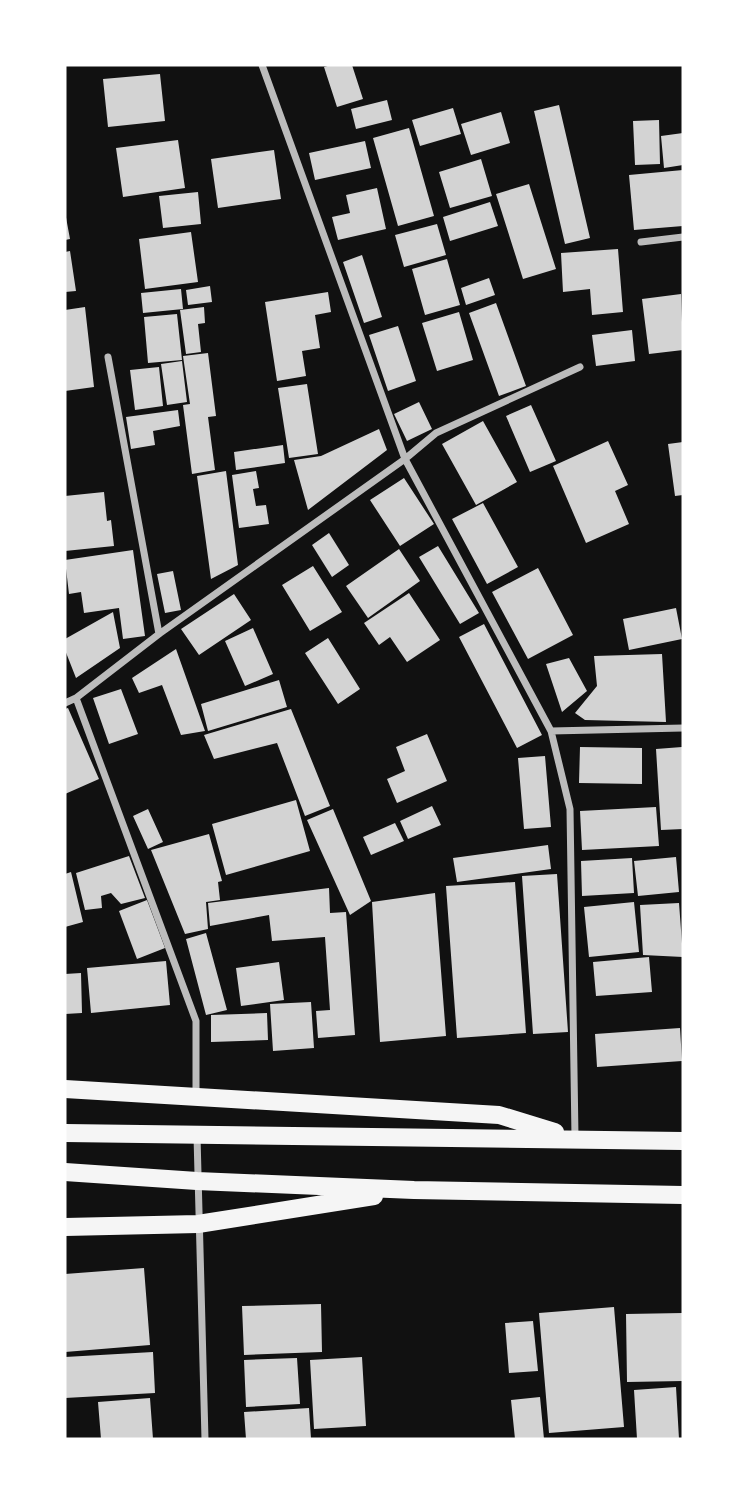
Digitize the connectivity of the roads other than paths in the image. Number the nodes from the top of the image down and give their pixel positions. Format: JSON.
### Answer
{"nodes":[{"id":1,"x":262,"y":65,"type":"edge"},
{"id":2,"x":683,"y":237,"type":"edge"},
{"id":3,"x":641,"y":242,"type":"dead end"},
{"id":4,"x":108,"y":357,"type":"dead end"},
{"id":5,"x":580,"y":368,"type":"dead end"},
{"id":6,"x":405,"y":459,"type":"junction"},
{"id":7,"x":159,"y":634,"type":"junction"},
{"id":8,"x":76,"y":698,"type":"junction"},
{"id":9,"x":65,"y":703,"type":"edge"},
{"id":10,"x":683,"y":728,"type":"edge"},
{"id":11,"x":551,"y":731,"type":"junction"},
{"id":12,"x":65,"y":1089,"type":"edge"},
{"id":13,"x":196,"y":1096,"type":"junction"},
{"id":14,"x":65,"y":1133,"type":"edge"},
{"id":15,"x":197,"y":1135,"type":"junction"},
{"id":16,"x":575,"y":1138,"type":"junction"},
{"id":17,"x":683,"y":1141,"type":"edge"},
{"id":18,"x":65,"y":1172,"type":"edge"},
{"id":19,"x":197,"y":1181,"type":"junction"},
{"id":20,"x":414,"y":1190,"type":"junction"},
{"id":21,"x":683,"y":1195,"type":"edge"},
{"id":22,"x":198,"y":1224,"type":"junction"},
{"id":23,"x":65,"y":1227,"type":"edge"},
{"id":24,"x":205,"y":1439,"type":"edge"}],
"edges":[{"from":1,"to":6,"type":"street"},
{"from":2,"to":3,"type":"street"},
{"from":4,"to":7,"type":"street"},
{"from":5,"to":6,"type":"street"},
{"from":6,"to":7,"type":"street"},
{"from":6,"to":11,"type":"street"},
{"from":7,"to":8,"type":"street"},
{"from":8,"to":9,"type":"street"},
{"from":8,"to":13,"type":"street"},
{"from":10,"to":11,"type":"street"},
{"from":11,"to":16,"type":"street"},
{"from":12,"to":13,"type":"main road"},
{"from":13,"to":16,"type":"main road"},
{"from":14,"to":15,"type":"main road"},
{"from":15,"to":16,"type":"main road"},
{"from":15,"to":19,"type":"street"},
{"from":16,"to":17,"type":"main road"},
{"from":18,"to":19,"type":"main road"},
{"from":19,"to":20,"type":"main road"},
{"from":19,"to":22,"type":"street"},
{"from":20,"to":21,"type":"main road"},
{"from":20,"to":22,"type":"main road"},
{"from":22,"to":23,"type":"main road"},
{"from":22,"to":24,"type":"street"}]}
